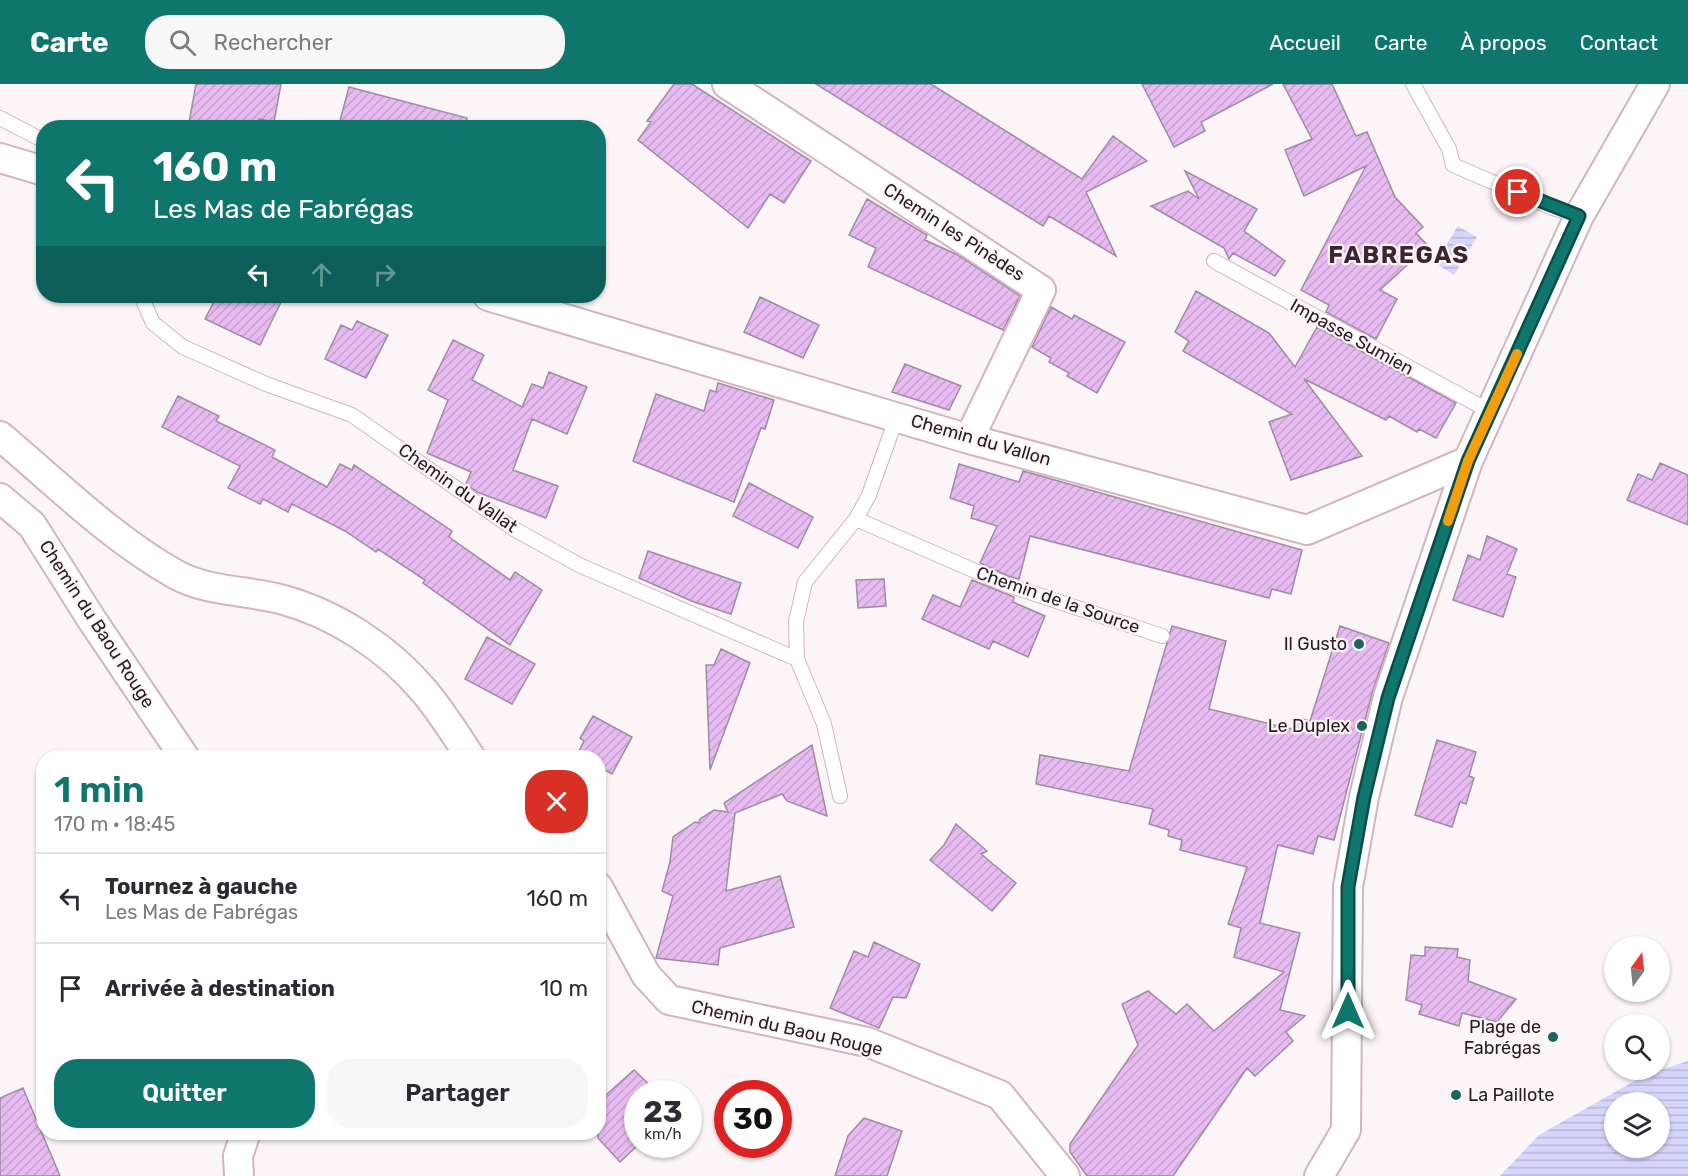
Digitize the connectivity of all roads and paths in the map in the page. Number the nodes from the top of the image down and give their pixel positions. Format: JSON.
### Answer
{"nodes":[{"id":1,"x":727,"y":84,"type":"edge"},
{"id":2,"x":1413,"y":84,"type":"edge"},
{"id":3,"x":1655,"y":84,"type":"edge"},
{"id":4,"x":0,"y":118,"type":"edge"},
{"id":5,"x":36,"y":137,"type":"edge"},
{"id":6,"x":0,"y":158,"type":"edge"},
{"id":7,"x":36,"y":169,"type":"edge"},
{"id":8,"x":1579,"y":216,"type":"junction"},
{"id":9,"x":1214,"y":261,"type":"dead end"},
{"id":10,"x":144,"y":303,"type":"edge"},
{"id":11,"x":512,"y":303,"type":"edge"},
{"id":12,"x":1491,"y":412,"type":"junction"},
{"id":13,"x":897,"y":416,"type":"junction"},
{"id":14,"x":0,"y":436,"type":"edge"},
{"id":15,"x":969,"y":439,"type":"junction"},
{"id":16,"x":1468,"y":461,"type":"junction"},
{"id":17,"x":0,"y":498,"type":"edge"},
{"id":18,"x":856,"y":519,"type":"junction"},
{"id":19,"x":1162,"y":636,"type":"dead end"},
{"id":20,"x":797,"y":659,"type":"junction"},
{"id":21,"x":180,"y":750,"type":"edge"},
{"id":22,"x":465,"y":750,"type":"edge"},
{"id":23,"x":840,"y":796,"type":"dead end"},
{"id":24,"x":606,"y":901,"type":"edge"},
{"id":25,"x":243,"y":1140,"type":"edge"},
{"id":26,"x":239,"y":1176,"type":"edge"},
{"id":27,"x":1065,"y":1176,"type":"edge"},
{"id":28,"x":1319,"y":1176,"type":"edge"}],
"edges":[{"from":1,"to":15,"type":"street","name":"Chemin les Pinèdes"},
{"from":2,"to":8,"type":"lane"},
{"from":3,"to":8,"type":"street"},
{"from":4,"to":5,"type":"lane"},
{"from":6,"to":7,"type":"street"},
{"from":8,"to":12,"type":"street"},
{"from":9,"to":12,"type":"lane","name":"Impasse Sumien"},
{"from":10,"to":20,"type":"lane","name":"Chemin du Vallat"},
{"from":11,"to":13,"type":"street","name":"Chemin du Vallon"},
{"from":12,"to":16,"type":"street"},
{"from":13,"to":15,"type":"street","name":"Chemin du Vallon"},
{"from":13,"to":18,"type":"lane"},
{"from":14,"to":22,"type":"street"},
{"from":15,"to":16,"type":"street","name":"Chemin du Vallon"},
{"from":16,"to":28,"type":"street"},
{"from":17,"to":21,"type":"street","name":"Chemin du Baou Rouge"},
{"from":18,"to":19,"type":"lane","name":"Chemin de la Source"},
{"from":18,"to":20,"type":"lane"},
{"from":20,"to":23,"type":"lane"},
{"from":24,"to":27,"type":"street","name":"Chemin du Baou Rouge"},
{"from":25,"to":26,"type":"street"}]}
